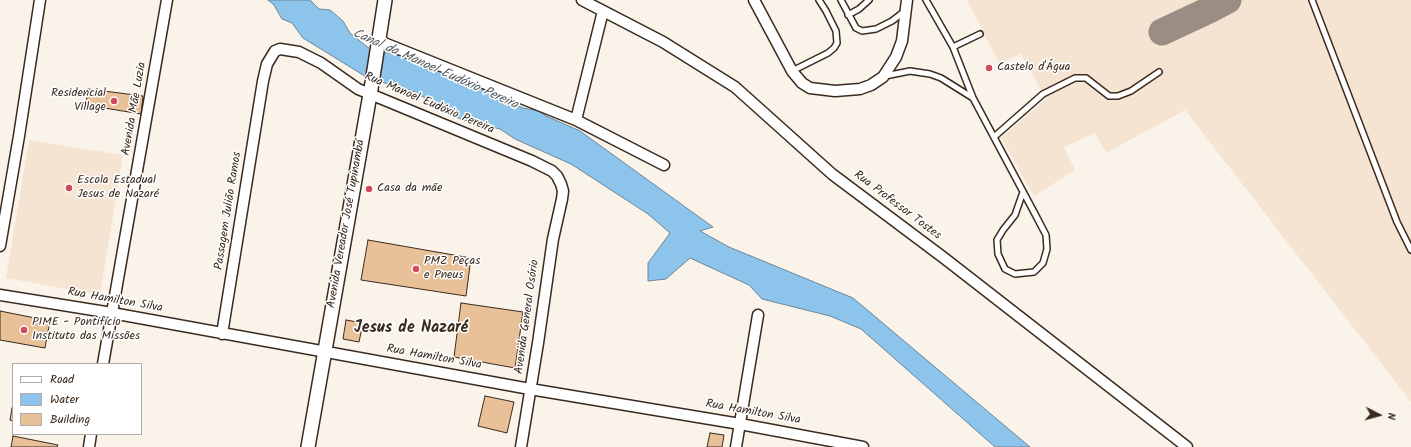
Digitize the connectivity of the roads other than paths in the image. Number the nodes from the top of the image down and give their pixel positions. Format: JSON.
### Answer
{"nodes":[{"id":1,"x":40,"y":0,"type":"edge"},
{"id":2,"x":168,"y":0,"type":"edge"},
{"id":3,"x":385,"y":0,"type":"edge"},
{"id":4,"x":582,"y":0,"type":"edge"},
{"id":5,"x":754,"y":0,"type":"edge"},
{"id":6,"x":819,"y":0,"type":"edge"},
{"id":7,"x":841,"y":0,"type":"edge"},
{"id":8,"x":869,"y":0,"type":"edge"},
{"id":9,"x":926,"y":0,"type":"edge"},
{"id":10,"x":1312,"y":0,"type":"edge"},
{"id":11,"x":906,"y":5,"type":"edge"},
{"id":12,"x":603,"y":11,"type":"junction"},
{"id":13,"x":848,"y":15,"type":"junction"},
{"id":14,"x":980,"y":34,"type":"dead end"},
{"id":15,"x":378,"y":43,"type":"junction"},
{"id":16,"x":953,"y":47,"type":"junction"},
{"id":17,"x":792,"y":71,"type":"junction"},
{"id":18,"x":1159,"y":72,"type":"dead end"},
{"id":19,"x":883,"y":77,"type":"junction"},
{"id":20,"x":371,"y":89,"type":"junction"},
{"id":21,"x":261,"y":93,"type":"joint"},
{"id":22,"x":973,"y":98,"type":"junction"},
{"id":23,"x":576,"y":120,"type":"junction"},
{"id":24,"x":994,"y":137,"type":"junction"},
{"id":25,"x":664,"y":165,"type":"dead end"},
{"id":26,"x":563,"y":191,"type":"joint"},
{"id":27,"x":1023,"y":192,"type":"junction"},
{"id":28,"x":0,"y":246,"type":"edge"},
{"id":29,"x":1411,"y":250,"type":"edge"},
{"id":30,"x":0,"y":295,"type":"edge"},
{"id":31,"x":112,"y":313,"type":"junction"},
{"id":32,"x":758,"y":315,"type":"dead end"},
{"id":33,"x":222,"y":334,"type":"junction"},
{"id":34,"x":324,"y":352,"type":"junction"},
{"id":35,"x":103,"y":363,"type":"edge"},
{"id":36,"x":530,"y":390,"type":"junction"},
{"id":37,"x":740,"y":424,"type":"junction"},
{"id":38,"x":91,"y":435,"type":"edge"},
{"id":39,"x":89,"y":447,"type":"edge"},
{"id":40,"x":308,"y":447,"type":"edge"},
{"id":41,"x":521,"y":447,"type":"edge"},
{"id":42,"x":736,"y":447,"type":"edge"},
{"id":43,"x":863,"y":447,"type":"edge"},
{"id":44,"x":1187,"y":447,"type":"edge"}],
"edges":[{"from":1,"to":28,"type":"street"},
{"from":2,"to":31,"type":"street","name":"Avenida Mãe Luzia"},
{"from":3,"to":15,"type":"street","name":"Avenida Vereador José Tupinambá"},
{"from":4,"to":12,"type":"street","name":"Rua Professor Tostes"},
{"from":5,"to":17,"type":"street"},
{"from":6,"to":17,"type":"lane"},
{"from":7,"to":13,"type":"lane"},
{"from":8,"to":13,"type":"lane"},
{"from":9,"to":16,"type":"lane"},
{"from":10,"to":29,"type":"lane"},
{"from":11,"to":13,"type":"lane"},
{"from":11,"to":19,"type":"street"},
{"from":12,"to":23,"type":"street"},
{"from":12,"to":44,"type":"street","name":"Rua Professor Tostes"},
{"from":14,"to":16,"type":"lane"},
{"from":15,"to":20,"type":"street","name":"Avenida Vereador José Tupinambá"},
{"from":15,"to":23,"type":"street"},
{"from":16,"to":22,"type":"lane"},
{"from":17,"to":19,"type":"street"},
{"from":18,"to":24,"type":"lane"},
{"from":19,"to":22,"type":"lane"},
{"from":20,"to":21,"type":"street","name":"Rua Manoel Eudóxio Pereira"},
{"from":20,"to":26,"type":"street","name":"Rua Manoel Eudóxio Pereira"},
{"from":20,"to":34,"type":"street","name":"Avenida Vereador José Tupinambá"},
{"from":21,"to":33,"type":"street","name":"Passagem Julião Ramos"},
{"from":22,"to":24,"type":"lane"},
{"from":23,"to":25,"type":"street"},
{"from":24,"to":27,"type":"lane"},
{"from":26,"to":36,"type":"street","name":"Avenida General Osório"},
{"from":27,"to":27,"type":"lane"},
{"from":30,"to":31,"type":"street","name":"Rua Hamilton Silva"},
{"from":31,"to":33,"type":"street","name":"Rua Hamilton Silva"},
{"from":31,"to":35,"type":"street","name":"Avenida Mãe Luzia"},
{"from":32,"to":37,"type":"street"},
{"from":33,"to":34,"type":"street","name":"Rua Hamilton Silva"},
{"from":34,"to":36,"type":"street","name":"Rua Hamilton Silva"},
{"from":34,"to":40,"type":"street","name":"Avenida Vereador José Tupinambá"},
{"from":36,"to":37,"type":"street","name":"Rua Hamilton Silva"},
{"from":36,"to":41,"type":"street","name":"Avenida General Osório"},
{"from":37,"to":42,"type":"street"},
{"from":37,"to":43,"type":"street","name":"Rua Hamilton Silva"},
{"from":38,"to":39,"type":"street"}]}
